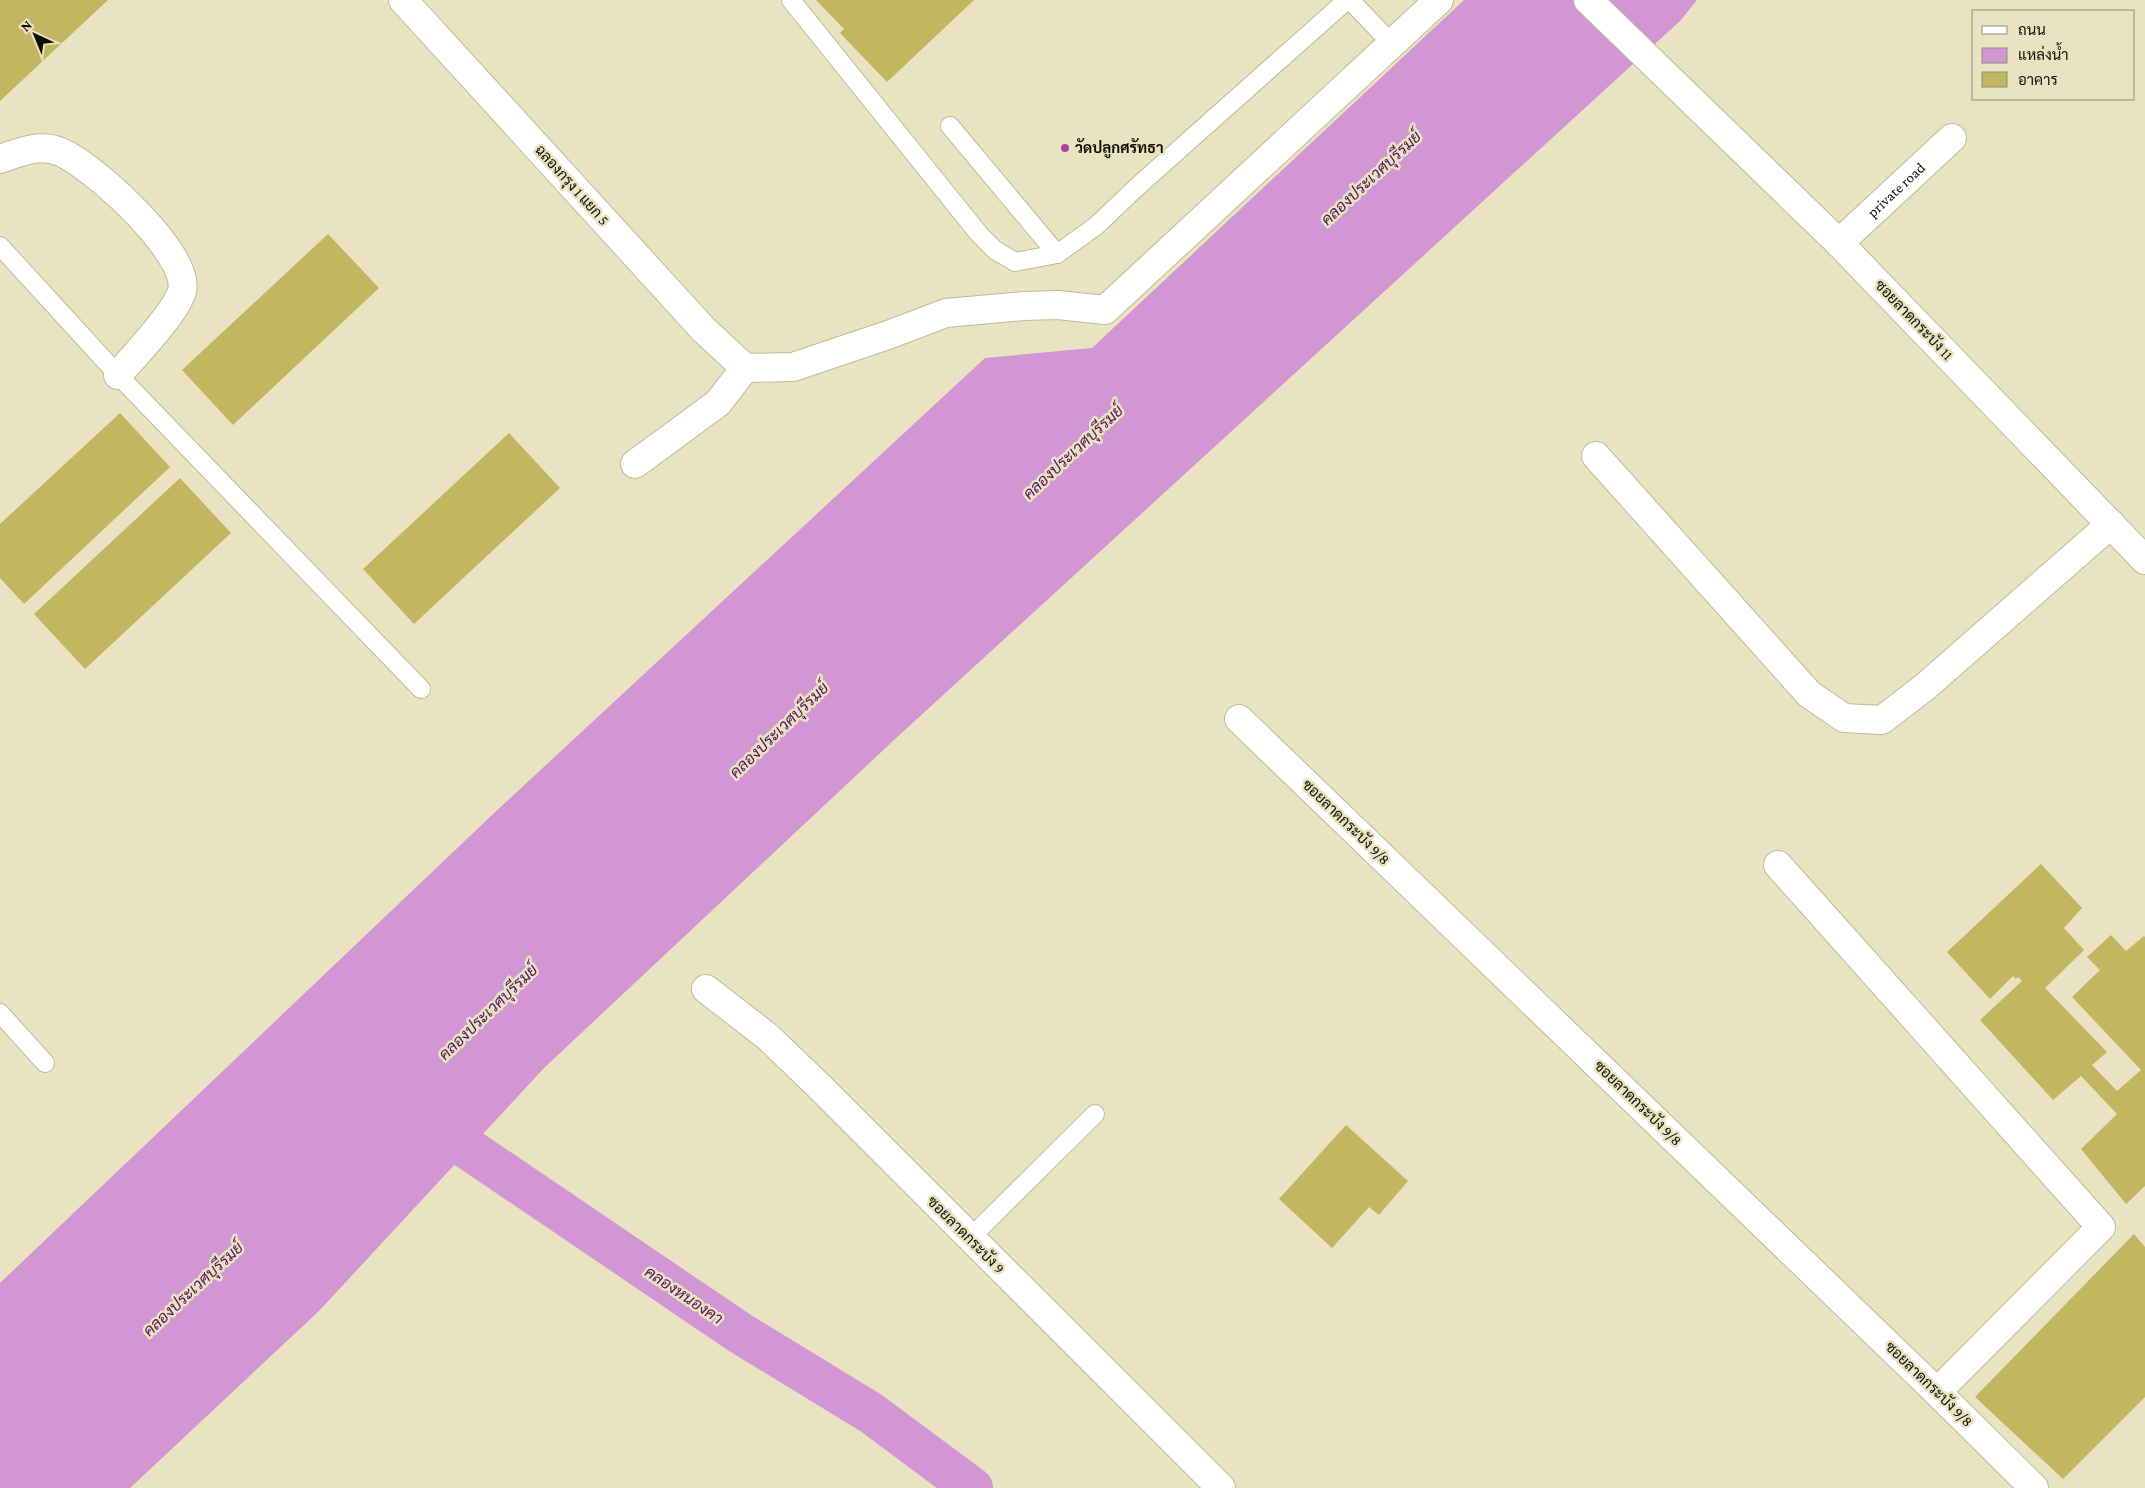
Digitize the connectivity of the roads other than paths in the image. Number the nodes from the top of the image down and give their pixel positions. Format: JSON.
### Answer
{"nodes":[{"id":1,"x":403,"y":0,"type":"edge"},
{"id":2,"x":791,"y":0,"type":"edge"},
{"id":3,"x":1348,"y":0,"type":"edge"},
{"id":4,"x":1438,"y":0,"type":"edge"},
{"id":5,"x":1588,"y":0,"type":"edge"},
{"id":6,"x":1392,"y":44,"type":"junction"},
{"id":7,"x":950,"y":126,"type":"dead end"},
{"id":8,"x":1952,"y":138,"type":"dead end"},
{"id":9,"x":0,"y":158,"type":"edge"},
{"id":10,"x":1839,"y":243,"type":"junction"},
{"id":11,"x":0,"y":246,"type":"edge"},
{"id":12,"x":1057,"y":254,"type":"junction"},
{"id":13,"x":745,"y":368,"type":"junction"},
{"id":14,"x":118,"y":375,"type":"junction"},
{"id":15,"x":1596,"y":456,"type":"dead end"},
{"id":16,"x":635,"y":464,"type":"dead end"},
{"id":17,"x":2111,"y":524,"type":"junction"},
{"id":18,"x":2145,"y":560,"type":"edge"},
{"id":19,"x":421,"y":689,"type":"dead end"},
{"id":20,"x":1239,"y":719,"type":"dead end"},
{"id":21,"x":1778,"y":865,"type":"dead end"},
{"id":22,"x":706,"y":989,"type":"dead end"},
{"id":23,"x":0,"y":1013,"type":"edge"},
{"id":24,"x":45,"y":1063,"type":"dead end"},
{"id":25,"x":1095,"y":1114,"type":"dead end"},
{"id":26,"x":970,"y":1238,"type":"junction"},
{"id":27,"x":1937,"y":1392,"type":"junction"},
{"id":28,"x":1221,"y":1488,"type":"edge"},
{"id":29,"x":2034,"y":1488,"type":"edge"}],
"edges":[{"from":1,"to":13,"type":"street","name":"ฉลองกรุง 1 แยก 5"},
{"from":2,"to":12,"type":"lane"},
{"from":3,"to":6,"type":"lane"},
{"from":3,"to":12,"type":"lane"},
{"from":4,"to":6,"type":"street"},
{"from":5,"to":10,"type":"street","name":"ซอยลาดกระบัง 11"},
{"from":6,"to":13,"type":"street"},
{"from":7,"to":12,"type":"lane"},
{"from":8,"to":10,"type":"street","name":"private road"},
{"from":9,"to":14,"type":"street"},
{"from":10,"to":17,"type":"street","name":"ซอยลาดกระบัง 11"},
{"from":11,"to":14,"type":"lane"},
{"from":13,"to":16,"type":"street"},
{"from":14,"to":19,"type":"lane"},
{"from":15,"to":17,"type":"street"},
{"from":17,"to":18,"type":"street","name":"ซอยลาดกระบัง 11"},
{"from":20,"to":27,"type":"street","name":"ซอยลาดกระบัง 9/8"},
{"from":21,"to":27,"type":"street"},
{"from":22,"to":26,"type":"street","name":"ซอยลาดกระบัง 9"},
{"from":23,"to":24,"type":"lane"},
{"from":25,"to":26,"type":"lane"},
{"from":26,"to":28,"type":"street","name":"ซอยลาดกระบัง 9"},
{"from":27,"to":29,"type":"street","name":"ซอยลาดกระบัง 9/8"}]}
